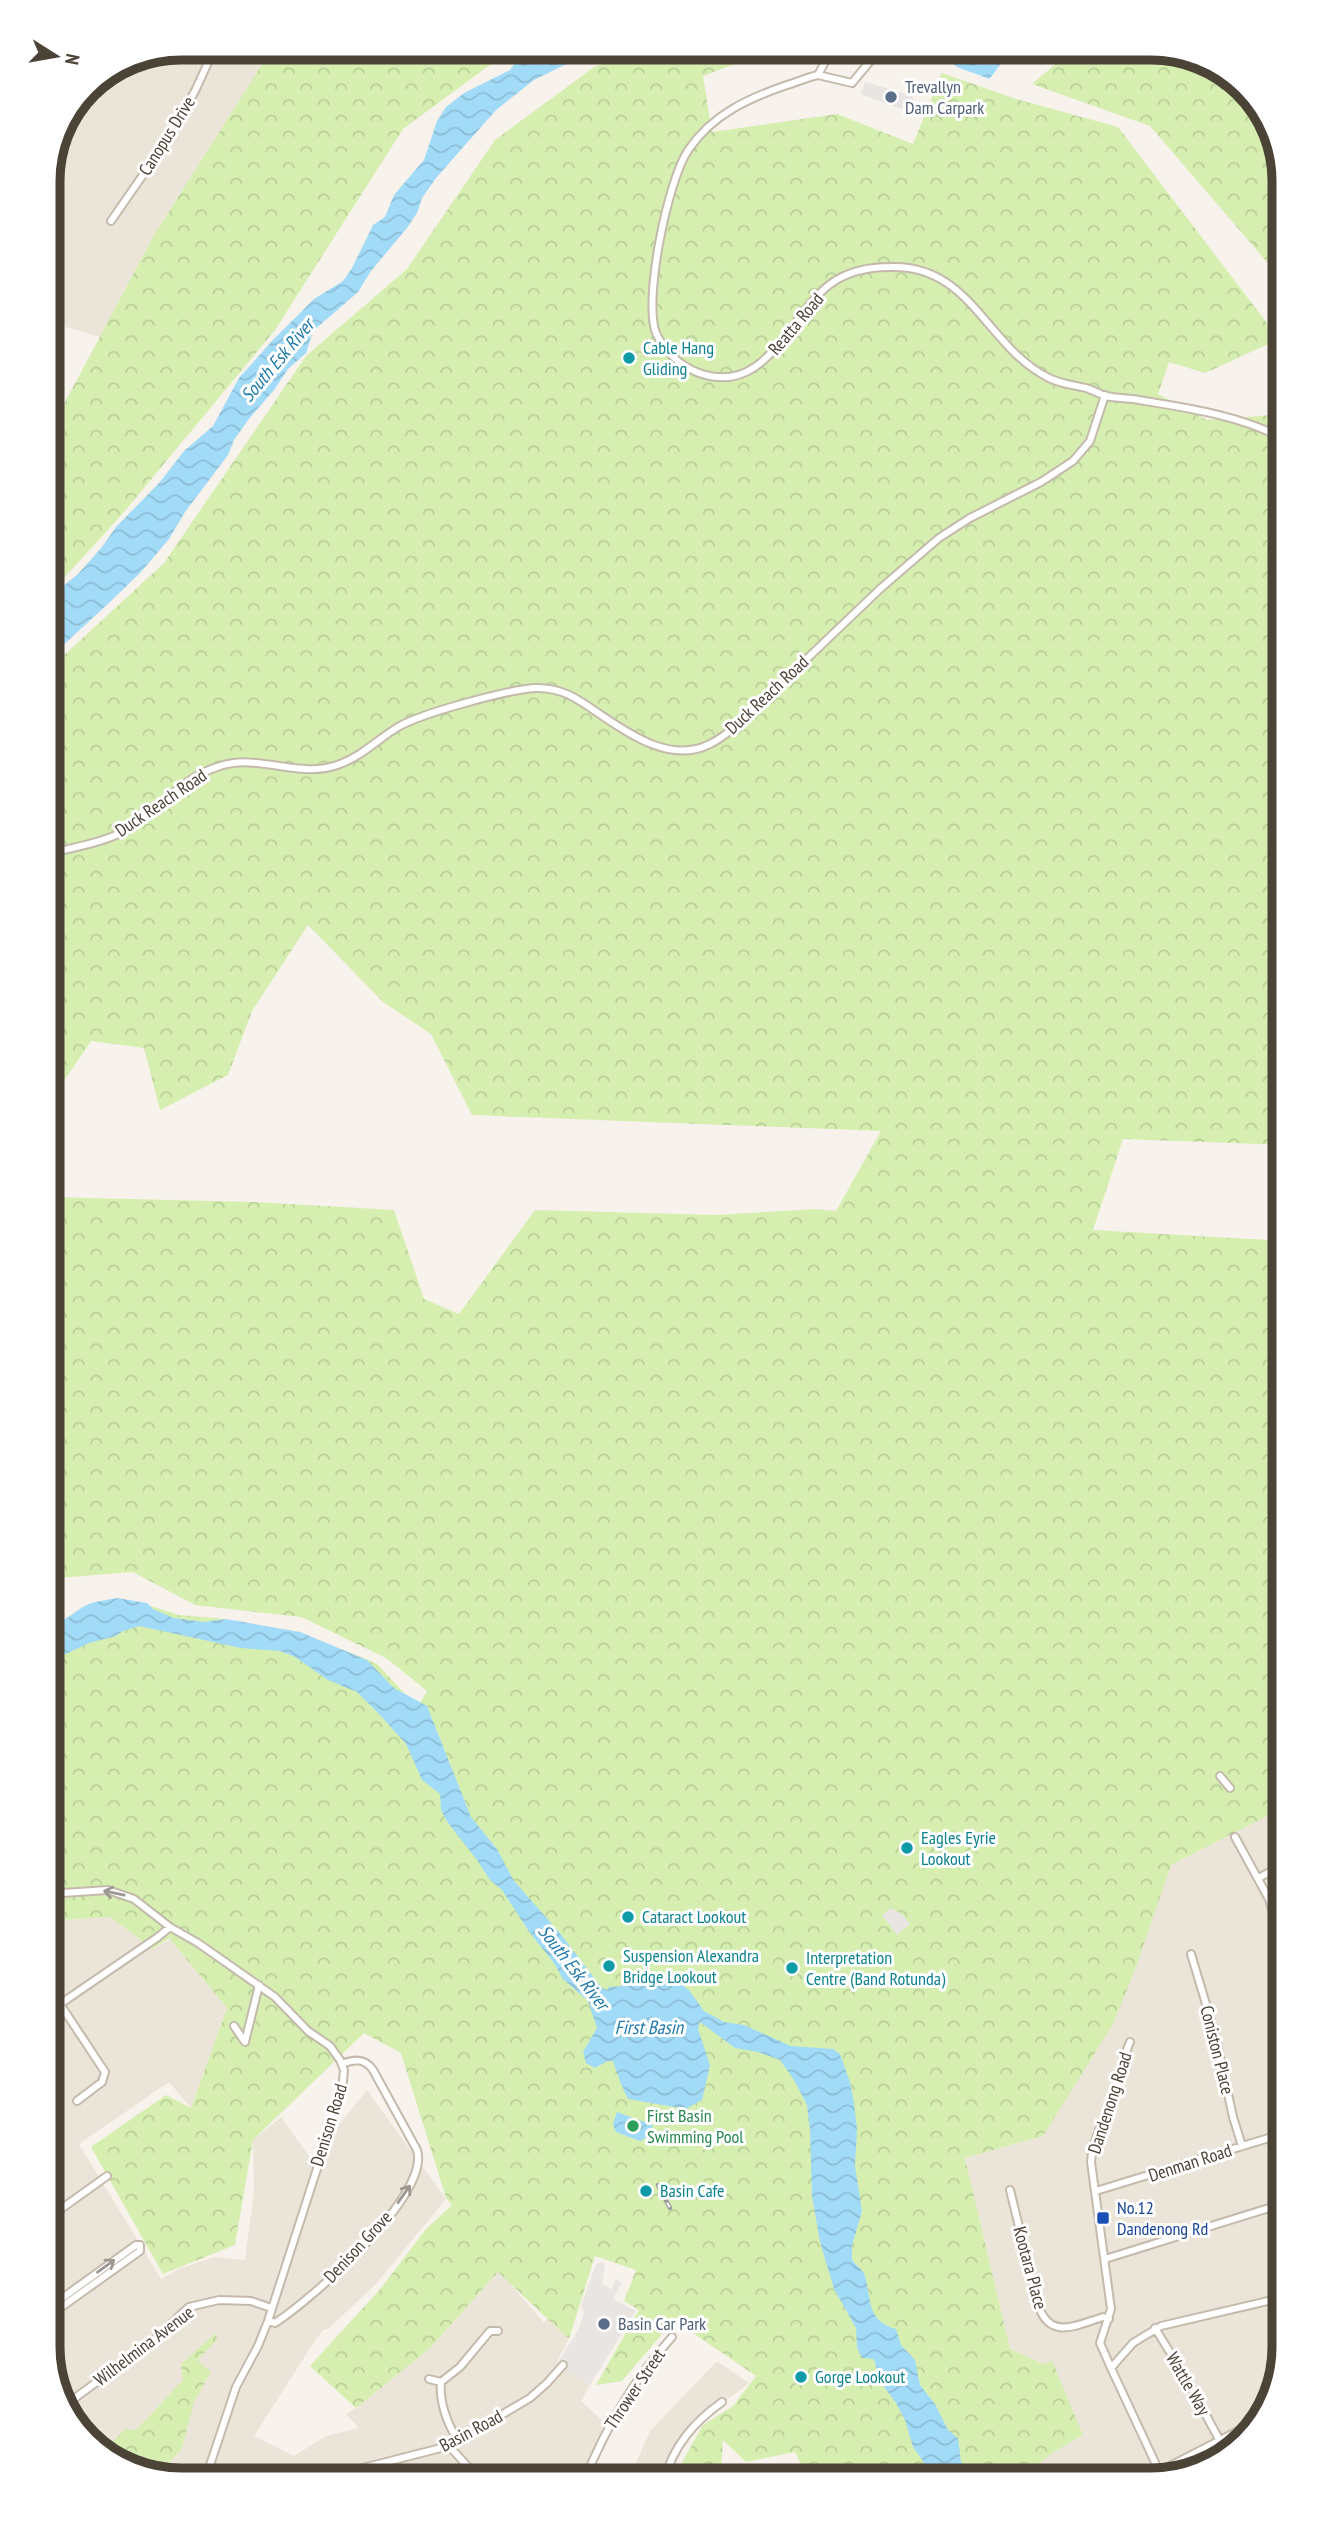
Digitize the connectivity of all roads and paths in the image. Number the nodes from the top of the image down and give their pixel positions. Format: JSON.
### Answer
{"nodes":[{"id":1,"x":209,"y":60,"type":"edge"},
{"id":2,"x":826,"y":60,"type":"edge"},
{"id":3,"x":871,"y":60,"type":"edge"},
{"id":4,"x":818,"y":75,"type":"junction"},
{"id":5,"x":111,"y":221,"type":"dead end"},
{"id":6,"x":1105,"y":396,"type":"junction"},
{"id":7,"x":1272,"y":434,"type":"edge"},
{"id":8,"x":60,"y":850,"type":"edge"},
{"id":9,"x":1220,"y":1776,"type":"dead end"},
{"id":10,"x":1230,"y":1788,"type":"dead end"},
{"id":11,"x":1235,"y":1837,"type":"dead end"},
{"id":12,"x":1272,"y":1870,"type":"edge"},
{"id":13,"x":1259,"y":1878,"type":"junction"},
{"id":14,"x":60,"y":1893,"type":"edge"},
{"id":15,"x":1272,"y":1910,"type":"edge"},
{"id":16,"x":170,"y":1927,"type":"junction"},
{"id":17,"x":184,"y":1935,"type":"junction"},
{"id":18,"x":158,"y":1937,"type":"junction"},
{"id":19,"x":1191,"y":1954,"type":"dead end"},
{"id":20,"x":259,"y":1985,"type":"junction"},
{"id":21,"x":61,"y":2004,"type":"joint"},
{"id":22,"x":234,"y":2026,"type":"dead end"},
{"id":23,"x":1130,"y":2042,"type":"dead end"},
{"id":24,"x":342,"y":2064,"type":"junction"},
{"id":25,"x":77,"y":2101,"type":"dead end"},
{"id":26,"x":1272,"y":2137,"type":"edge"},
{"id":27,"x":1242,"y":2146,"type":"junction"},
{"id":28,"x":107,"y":2176,"type":"dead end"},
{"id":29,"x":1010,"y":2190,"type":"dead end"},
{"id":30,"x":1096,"y":2191,"type":"junction"},
{"id":31,"x":1272,"y":2207,"type":"edge"},
{"id":32,"x":60,"y":2210,"type":"edge"},
{"id":33,"x":1105,"y":2259,"type":"junction"},
{"id":34,"x":60,"y":2300,"type":"edge"},
{"id":35,"x":1272,"y":2300,"type":"edge"},
{"id":36,"x":60,"y":2307,"type":"edge"},
{"id":37,"x":271,"y":2308,"type":"junction"},
{"id":38,"x":1109,"y":2319,"type":"junction"},
{"id":39,"x":268,"y":2321,"type":"junction"},
{"id":40,"x":493,"y":2329,"type":"dead end"},
{"id":41,"x":1155,"y":2329,"type":"junction"},
{"id":42,"x":672,"y":2336,"type":"dead end"},
{"id":43,"x":563,"y":2365,"type":"dead end"},
{"id":44,"x":1111,"y":2368,"type":"junction"},
{"id":45,"x":429,"y":2379,"type":"dead end"},
{"id":46,"x":441,"y":2382,"type":"junction"},
{"id":47,"x":72,"y":2400,"type":"edge"},
{"id":48,"x":722,"y":2402,"type":"dead end"},
{"id":49,"x":1238,"y":2431,"type":"edge"},
{"id":50,"x":457,"y":2440,"type":"junction"},
{"id":51,"x":1220,"y":2441,"type":"junction"},
{"id":52,"x":1226,"y":2442,"type":"edge"},
{"id":53,"x":449,"y":2446,"type":"junction"},
{"id":54,"x":1211,"y":2446,"type":"junction"},
{"id":55,"x":1212,"y":2452,"type":"edge"},
{"id":56,"x":1157,"y":2467,"type":"edge"},
{"id":57,"x":1168,"y":2467,"type":"edge"},
{"id":58,"x":209,"y":2468,"type":"edge"},
{"id":59,"x":363,"y":2468,"type":"edge"},
{"id":60,"x":469,"y":2468,"type":"edge"},
{"id":61,"x":590,"y":2468,"type":"edge"},
{"id":62,"x":668,"y":2468,"type":"edge"}],
"edges":[{"from":1,"to":5,"type":"street","name":"Canopus Drive"},
{"from":2,"to":4,"type":"street"},
{"from":3,"to":4,"type":"street"},
{"from":4,"to":6,"type":"street","name":"Reatta Road"},
{"from":6,"to":7,"type":"street","name":"Reatta Road"},
{"from":6,"to":8,"type":"street","name":"Duck Reach Road"},
{"from":9,"to":10,"type":"street"},
{"from":11,"to":13,"type":"street"},
{"from":12,"to":13,"type":"street"},
{"from":13,"to":15,"type":"street"},
{"from":16,"to":14,"type":"street","name":"Denison Road","one_way":true},
{"from":16,"to":17,"type":"street","name":"Denison Road"},
{"from":16,"to":18,"type":"street"},
{"from":17,"to":18,"type":"street"},
{"from":17,"to":20,"type":"street","name":"Denison Road"},
{"from":18,"to":21,"type":"street"},
{"from":19,"to":27,"type":"street","name":"Coniston Place"},
{"from":20,"to":22,"type":"street"},
{"from":20,"to":24,"type":"street","name":"Denison Road"},
{"from":21,"to":25,"type":"street"},
{"from":23,"to":30,"type":"street","name":"Dandenong Road"},
{"from":24,"to":37,"type":"street","name":"Denison Road"},
{"from":39,"to":24,"type":"street","name":"Denison Grove","one_way":true},
{"from":26,"to":27,"type":"street","name":"Denman Road"},
{"from":27,"to":30,"type":"street","name":"Denman Road"},
{"from":28,"to":32,"type":"street"},
{"from":29,"to":38,"type":"street","name":"Kootara Place"},
{"from":30,"to":33,"type":"street","name":"Dandenong Road"},
{"from":31,"to":33,"type":"street"},
{"from":33,"to":38,"type":"street","name":"Dandenong Road"},
{"from":34,"to":36,"type":"street","one_way":true},
{"from":35,"to":41,"type":"street"},
{"from":37,"to":39,"type":"street","name":"Denison Road"},
{"from":37,"to":47,"type":"street","name":"Wilhelmina Avenue"},
{"from":38,"to":44,"type":"street","name":"Dandenong Road"},
{"from":39,"to":58,"type":"street","name":"Denison Road"},
{"from":40,"to":46,"type":"street"},
{"from":41,"to":44,"type":"street"},
{"from":41,"to":51,"type":"street","name":"Wattle Way"},
{"from":42,"to":61,"type":"street","name":"Thrower Street"},
{"from":43,"to":50,"type":"street","name":"Basin Road"},
{"from":44,"to":56,"type":"street","name":"Dandenong Road"},
{"from":45,"to":46,"type":"street"},
{"from":46,"to":50,"type":"street"},
{"from":48,"to":62,"type":"street"},
{"from":49,"to":51,"type":"street"},
{"from":50,"to":53,"type":"street","name":"Basin Road"},
{"from":51,"to":52,"type":"street"},
{"from":51,"to":54,"type":"street"},
{"from":53,"to":59,"type":"street","name":"Basin Road"},
{"from":53,"to":60,"type":"street"},
{"from":54,"to":55,"type":"street"},
{"from":54,"to":57,"type":"street"}]}
